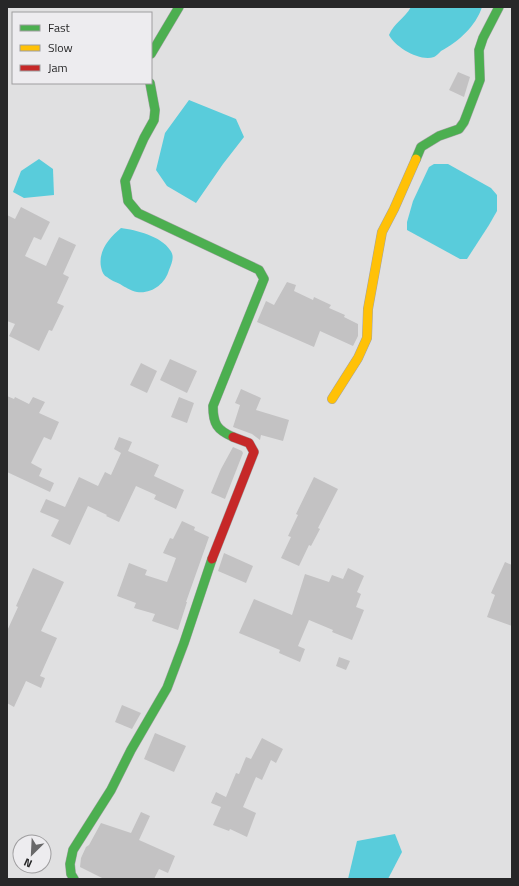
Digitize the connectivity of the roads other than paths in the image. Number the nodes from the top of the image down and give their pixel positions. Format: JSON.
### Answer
{"nodes":[{"id":1,"x":179,"y":7,"type":"edge"},
{"id":2,"x":500,"y":7,"type":"edge"},
{"id":3,"x":152,"y":52,"type":"edge"},
{"id":4,"x":150,"y":84,"type":"edge"},
{"id":5,"x":332,"y":399,"type":"dead end"},
{"id":6,"x":74,"y":879,"type":"edge"}],
"edges":[{"from":1,"to":3,"type":"main road"},
{"from":2,"to":5,"type":"main road"},
{"from":4,"to":6,"type":"main road"}]}
